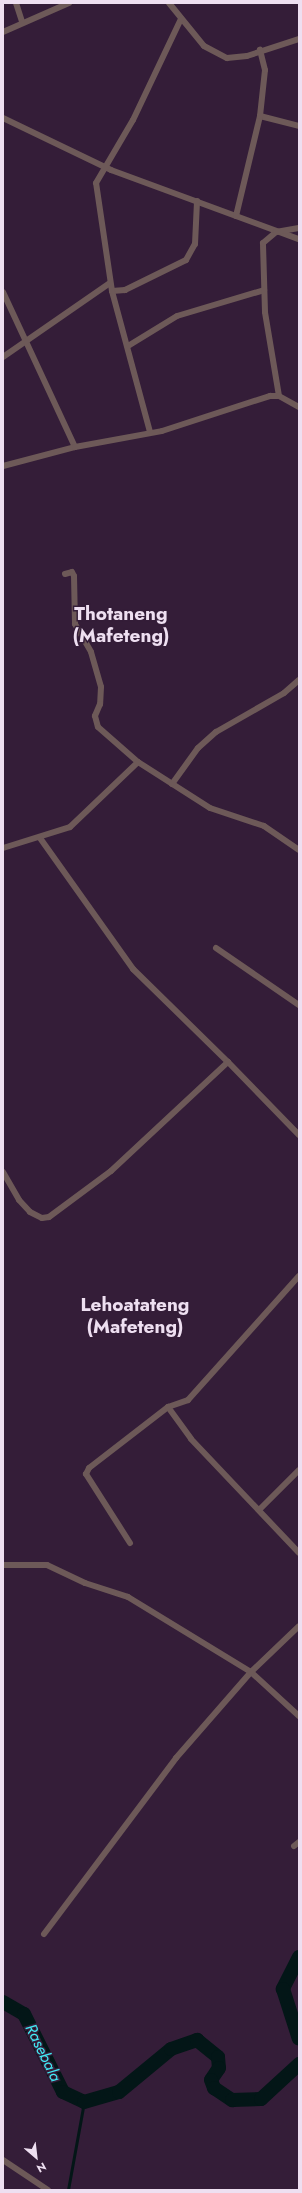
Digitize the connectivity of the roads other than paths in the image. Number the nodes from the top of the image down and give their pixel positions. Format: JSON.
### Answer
{"nodes":[{"id":1,"x":16,"y":3,"type":"edge"},
{"id":2,"x":69,"y":3,"type":"edge"},
{"id":3,"x":169,"y":3,"type":"edge"},
{"id":4,"x":181,"y":19,"type":"junction"},
{"id":5,"x":22,"y":21,"type":"junction"},
{"id":6,"x":3,"y":32,"type":"edge"},
{"id":7,"x":299,"y":39,"type":"edge"},
{"id":8,"x":260,"y":50,"type":"junction"},
{"id":9,"x":260,"y":116,"type":"junction"},
{"id":10,"x":3,"y":118,"type":"edge"},
{"id":11,"x":299,"y":126,"type":"edge"},
{"id":12,"x":106,"y":166,"type":"junction"},
{"id":13,"x":197,"y":201,"type":"junction"},
{"id":14,"x":236,"y":216,"type":"junction"},
{"id":15,"x":299,"y":228,"type":"edge"},
{"id":16,"x":276,"y":232,"type":"junction"},
{"id":17,"x":299,"y":239,"type":"edge"},
{"id":18,"x":110,"y":283,"type":"junction"},
{"id":19,"x":264,"y":290,"type":"junction"},
{"id":20,"x":112,"y":291,"type":"junction"},
{"id":21,"x":3,"y":292,"type":"edge"},
{"id":22,"x":26,"y":343,"type":"junction"},
{"id":23,"x":128,"y":346,"type":"junction"},
{"id":24,"x":3,"y":357,"type":"edge"},
{"id":25,"x":279,"y":396,"type":"junction"},
{"id":26,"x":299,"y":407,"type":"edge"},
{"id":27,"x":150,"y":432,"type":"junction"},
{"id":28,"x":75,"y":447,"type":"junction"},
{"id":29,"x":3,"y":466,"type":"edge"},
{"id":30,"x":65,"y":574,"type":"dead end"},
{"id":31,"x":299,"y":680,"type":"edge"},
{"id":32,"x":138,"y":762,"type":"junction"},
{"id":33,"x":172,"y":784,"type":"junction"},
{"id":34,"x":40,"y":838,"type":"junction"},
{"id":35,"x":3,"y":848,"type":"edge"},
{"id":36,"x":299,"y":850,"type":"edge"},
{"id":37,"x":216,"y":948,"type":"dead end"},
{"id":38,"x":299,"y":1005,"type":"edge"},
{"id":39,"x":228,"y":1062,"type":"junction"},
{"id":40,"x":299,"y":1135,"type":"edge"},
{"id":41,"x":3,"y":1172,"type":"edge"},
{"id":42,"x":299,"y":1276,"type":"edge"},
{"id":43,"x":168,"y":1407,"type":"junction"},
{"id":44,"x":299,"y":1470,"type":"edge"},
{"id":45,"x":260,"y":1509,"type":"junction"},
{"id":46,"x":130,"y":1543,"type":"dead end"},
{"id":47,"x":299,"y":1553,"type":"edge"},
{"id":48,"x":3,"y":1565,"type":"edge"},
{"id":49,"x":299,"y":1626,"type":"edge"},
{"id":50,"x":251,"y":1672,"type":"junction"},
{"id":51,"x":299,"y":1716,"type":"edge"},
{"id":52,"x":44,"y":1934,"type":"dead end"},
{"id":53,"x":3,"y":2160,"type":"edge"},
{"id":54,"x":48,"y":2190,"type":"edge"}],
"edges":[{"from":1,"to":5,"type":"street"},
{"from":2,"to":5,"type":"street"},
{"from":3,"to":4,"type":"street"},
{"from":4,"to":8,"type":"street"},
{"from":4,"to":12,"type":"street"},
{"from":5,"to":6,"type":"street"},
{"from":7,"to":8,"type":"street"},
{"from":8,"to":9,"type":"street"},
{"from":9,"to":11,"type":"street"},
{"from":9,"to":14,"type":"street"},
{"from":10,"to":12,"type":"street"},
{"from":12,"to":13,"type":"street"},
{"from":12,"to":18,"type":"street"},
{"from":13,"to":14,"type":"street"},
{"from":13,"to":20,"type":"street"},
{"from":14,"to":16,"type":"street"},
{"from":15,"to":16,"type":"street"},
{"from":16,"to":17,"type":"street"},
{"from":16,"to":19,"type":"street"},
{"from":18,"to":20,"type":"street"},
{"from":18,"to":22,"type":"street"},
{"from":19,"to":23,"type":"street"},
{"from":19,"to":25,"type":"street"},
{"from":20,"to":23,"type":"street"},
{"from":21,"to":22,"type":"street"},
{"from":22,"to":24,"type":"street"},
{"from":22,"to":28,"type":"street"},
{"from":23,"to":27,"type":"street"},
{"from":25,"to":26,"type":"street"},
{"from":25,"to":27,"type":"street"},
{"from":27,"to":28,"type":"street"},
{"from":28,"to":29,"type":"street"},
{"from":30,"to":32,"type":"street"},
{"from":31,"to":33,"type":"street"},
{"from":32,"to":33,"type":"street"},
{"from":32,"to":34,"type":"street"},
{"from":33,"to":36,"type":"street"},
{"from":34,"to":35,"type":"street"},
{"from":34,"to":39,"type":"street"},
{"from":37,"to":38,"type":"street"},
{"from":39,"to":40,"type":"street"},
{"from":39,"to":41,"type":"street"},
{"from":42,"to":43,"type":"street"},
{"from":43,"to":45,"type":"street"},
{"from":43,"to":46,"type":"street"},
{"from":44,"to":45,"type":"street"},
{"from":45,"to":47,"type":"street"},
{"from":48,"to":50,"type":"street"},
{"from":49,"to":50,"type":"street"},
{"from":50,"to":51,"type":"street"},
{"from":50,"to":52,"type":"street"},
{"from":53,"to":54,"type":"street"}]}
